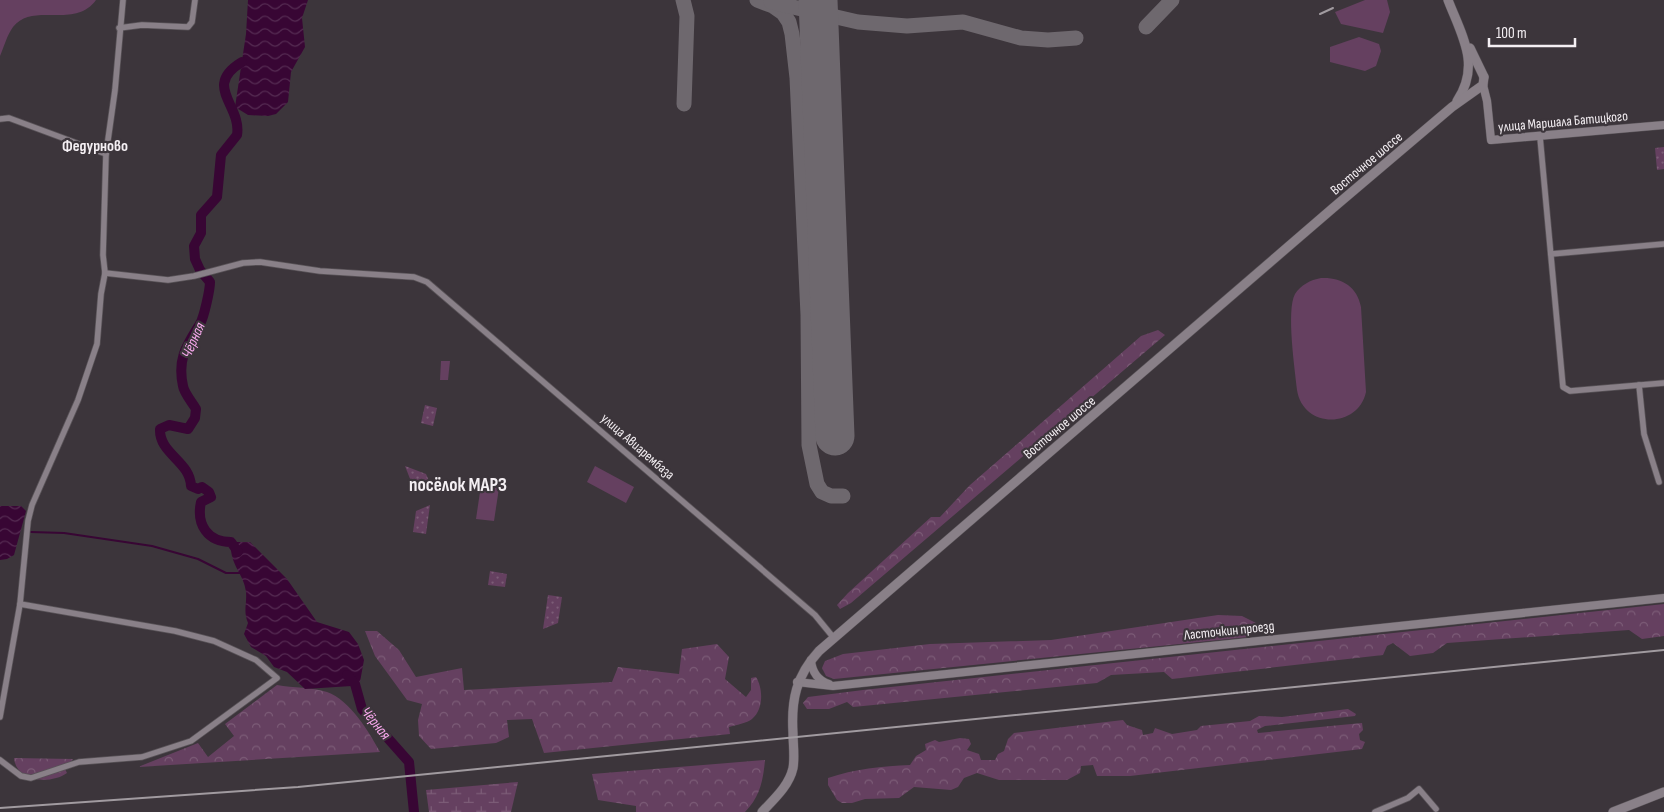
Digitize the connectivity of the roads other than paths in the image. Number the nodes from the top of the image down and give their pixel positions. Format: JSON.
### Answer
{"nodes":[{"id":1,"x":123,"y":0,"type":"edge"},
{"id":2,"x":195,"y":0,"type":"edge"},
{"id":3,"x":1448,"y":0,"type":"edge"},
{"id":4,"x":119,"y":28,"type":"junction"},
{"id":5,"x":1460,"y":30,"type":"junction"},
{"id":6,"x":1468,"y":77,"type":"junction"},
{"id":7,"x":1482,"y":83,"type":"junction"},
{"id":8,"x":1452,"y":107,"type":"junction"},
{"id":9,"x":0,"y":119,"type":"edge"},
{"id":10,"x":1664,"y":126,"type":"edge"},
{"id":11,"x":1540,"y":137,"type":"junction"},
{"id":12,"x":106,"y":154,"type":"junction"},
{"id":13,"x":1664,"y":244,"type":"edge"},
{"id":14,"x":1551,"y":254,"type":"junction"},
{"id":15,"x":105,"y":272,"type":"junction"},
{"id":16,"x":1664,"y":383,"type":"edge"},
{"id":17,"x":1639,"y":385,"type":"junction"},
{"id":18,"x":1658,"y":482,"type":"dead end"},
{"id":19,"x":1664,"y":598,"type":"edge"},
{"id":20,"x":20,"y":604,"type":"junction"},
{"id":21,"x":834,"y":637,"type":"junction"},
{"id":22,"x":811,"y":660,"type":"junction"},
{"id":23,"x":798,"y":682,"type":"junction"},
{"id":24,"x":833,"y":686,"type":"junction"},
{"id":25,"x":0,"y":717,"type":"edge"},
{"id":26,"x":0,"y":760,"type":"edge"},
{"id":27,"x":1664,"y":792,"type":"edge"},
{"id":28,"x":1436,"y":809,"type":"dead end"},
{"id":29,"x":762,"y":812,"type":"edge"},
{"id":30,"x":1375,"y":812,"type":"edge"},
{"id":31,"x":1613,"y":812,"type":"edge"}],
"edges":[{"from":1,"to":4,"type":"street"},
{"from":2,"to":4,"type":"street"},
{"from":3,"to":5,"type":"main road","name":"Восточное шоссе"},
{"from":4,"to":12,"type":"street"},
{"from":5,"to":6,"type":"main road","name":"Восточное шоссе"},
{"from":5,"to":7,"type":"main road","name":"Восточное шоссе"},
{"from":6,"to":7,"type":"main road"},
{"from":6,"to":7,"type":"main road"},
{"from":6,"to":8,"type":"main road","name":"Восточное шоссе"},
{"from":7,"to":8,"type":"main road","name":"Восточное шоссе"},
{"from":7,"to":11,"type":"street","name":"улица Маршала Батицкого"},
{"from":8,"to":21,"type":"main road","name":"Восточное шоссе"},
{"from":9,"to":12,"type":"street"},
{"from":10,"to":11,"type":"street","name":"улица Маршала Батицкого"},
{"from":11,"to":14,"type":"street"},
{"from":12,"to":15,"type":"street"},
{"from":13,"to":14,"type":"street"},
{"from":14,"to":17,"type":"street"},
{"from":15,"to":20,"type":"street"},
{"from":15,"to":21,"type":"street","name":"улица Авиарембаза"},
{"from":16,"to":17,"type":"street"},
{"from":17,"to":18,"type":"street"},
{"from":19,"to":24,"type":"street","name":"Ласточкин проезд"},
{"from":20,"to":25,"type":"street"},
{"from":20,"to":26,"type":"street"},
{"from":21,"to":22,"type":"main road","name":"Восточное шоссе"},
{"from":22,"to":23,"type":"main road","name":"Восточное шоссе"},
{"from":22,"to":24,"type":"street"},
{"from":23,"to":24,"type":"street","name":"Ласточкин проезд"},
{"from":23,"to":29,"type":"main road","name":"Восточное шоссе"},
{"from":27,"to":31,"type":"main road"},
{"from":28,"to":30,"type":"street"}]}
